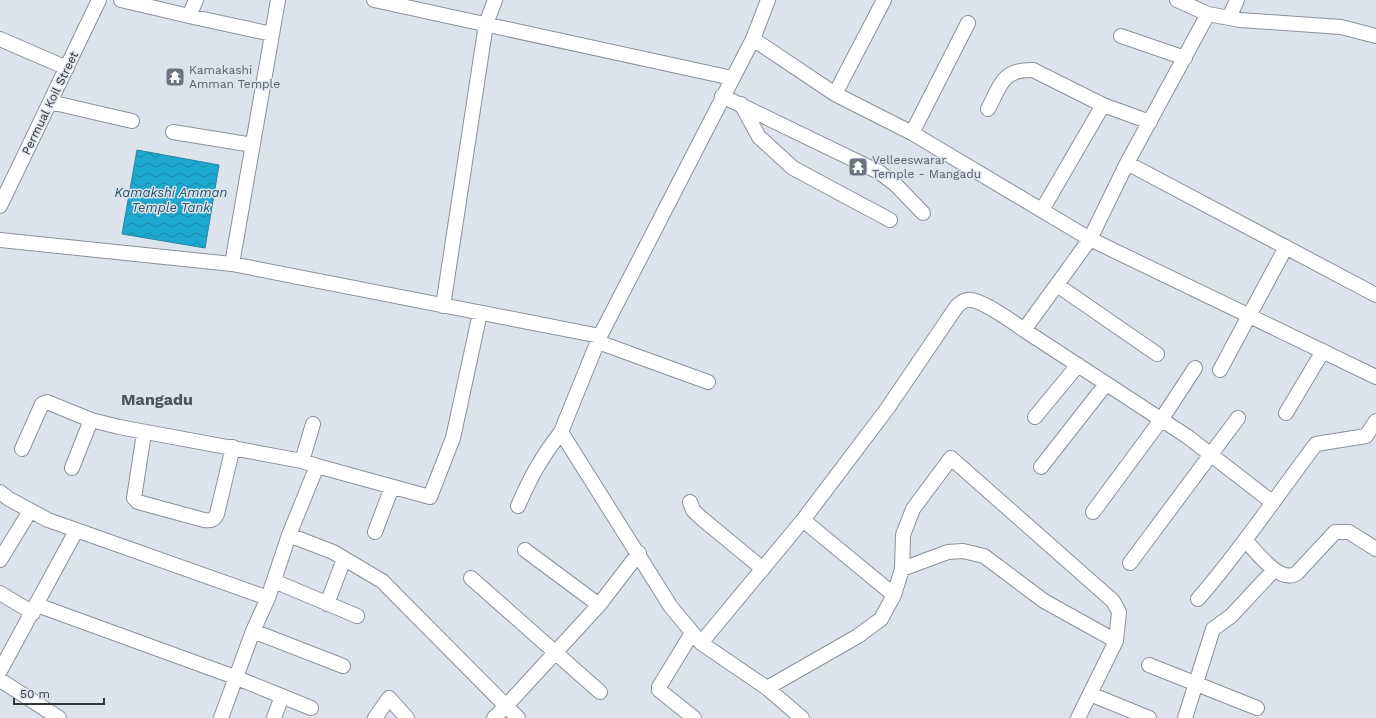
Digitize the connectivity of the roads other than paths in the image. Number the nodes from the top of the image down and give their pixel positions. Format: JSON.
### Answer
{"nodes":[{"id":1,"x":99,"y":0,"type":"edge"},
{"id":2,"x":121,"y":0,"type":"edge"},
{"id":3,"x":196,"y":0,"type":"edge"},
{"id":4,"x":278,"y":0,"type":"edge"},
{"id":5,"x":374,"y":0,"type":"edge"},
{"id":6,"x":495,"y":0,"type":"edge"},
{"id":7,"x":768,"y":0,"type":"edge"},
{"id":8,"x":884,"y":0,"type":"edge"},
{"id":9,"x":1177,"y":0,"type":"edge"},
{"id":10,"x":1237,"y":0,"type":"edge"},
{"id":11,"x":1208,"y":14,"type":"junction"},
{"id":12,"x":190,"y":16,"type":"junction"},
{"id":13,"x":1229,"y":18,"type":"junction"},
{"id":14,"x":968,"y":23,"type":"dead end"},
{"id":15,"x":486,"y":24,"type":"junction"},
{"id":16,"x":272,"y":34,"type":"junction"},
{"id":17,"x":1120,"y":36,"type":"dead end"},
{"id":18,"x":1376,"y":36,"type":"edge"},
{"id":19,"x":0,"y":39,"type":"edge"},
{"id":20,"x":753,"y":39,"type":"junction"},
{"id":21,"x":1185,"y":58,"type":"junction"},
{"id":22,"x":67,"y":68,"type":"junction"},
{"id":23,"x":732,"y":78,"type":"junction"},
{"id":24,"x":835,"y":94,"type":"junction"},
{"id":25,"x":722,"y":96,"type":"junction"},
{"id":26,"x":50,"y":102,"type":"junction"},
{"id":27,"x":741,"y":104,"type":"junction"},
{"id":28,"x":1102,"y":105,"type":"junction"},
{"id":29,"x":988,"y":109,"type":"dead end"},
{"id":30,"x":132,"y":121,"type":"dead end"},
{"id":31,"x":1150,"y":122,"type":"junction"},
{"id":32,"x":173,"y":132,"type":"dead end"},
{"id":33,"x":912,"y":133,"type":"junction"},
{"id":34,"x":252,"y":145,"type":"junction"},
{"id":35,"x":1127,"y":163,"type":"junction"},
{"id":36,"x":0,"y":206,"type":"edge"},
{"id":37,"x":1042,"y":210,"type":"junction"},
{"id":38,"x":923,"y":213,"type":"dead end"},
{"id":39,"x":890,"y":220,"type":"dead end"},
{"id":40,"x":1090,"y":239,"type":"junction"},
{"id":41,"x":0,"y":240,"type":"edge"},
{"id":42,"x":1286,"y":247,"type":"junction"},
{"id":43,"x":232,"y":264,"type":"junction"},
{"id":44,"x":1057,"y":285,"type":"junction"},
{"id":45,"x":1376,"y":295,"type":"edge"},
{"id":46,"x":443,"y":306,"type":"junction"},
{"id":47,"x":480,"y":313,"type":"junction"},
{"id":48,"x":1249,"y":315,"type":"junction"},
{"id":49,"x":1024,"y":330,"type":"junction"},
{"id":50,"x":599,"y":339,"type":"junction"},
{"id":51,"x":1323,"y":351,"type":"junction"},
{"id":52,"x":1157,"y":354,"type":"dead end"},
{"id":53,"x":1078,"y":365,"type":"junction"},
{"id":54,"x":1195,"y":368,"type":"dead end"},
{"id":55,"x":1220,"y":370,"type":"dead end"},
{"id":56,"x":1376,"y":377,"type":"edge"},
{"id":57,"x":708,"y":382,"type":"dead end"},
{"id":58,"x":1106,"y":384,"type":"junction"},
{"id":59,"x":1286,"y":413,"type":"dead end"},
{"id":60,"x":1035,"y":417,"type":"dead end"},
{"id":61,"x":1238,"y":418,"type":"dead end"},
{"id":62,"x":91,"y":420,"type":"junction"},
{"id":63,"x":1161,"y":420,"type":"junction"},
{"id":64,"x":1376,"y":421,"type":"edge"},
{"id":65,"x":312,"y":424,"type":"dead end"},
{"id":66,"x":562,"y":432,"type":"junction"},
{"id":67,"x":144,"y":433,"type":"junction"},
{"id":68,"x":233,"y":447,"type":"junction"},
{"id":69,"x":22,"y":449,"type":"dead end"},
{"id":70,"x":1211,"y":455,"type":"junction"},
{"id":71,"x":302,"y":460,"type":"junction"},
{"id":72,"x":317,"y":466,"type":"junction"},
{"id":73,"x":1041,"y":467,"type":"dead end"},
{"id":74,"x":72,"y":468,"type":"dead end"},
{"id":75,"x":392,"y":487,"type":"junction"},
{"id":76,"x":0,"y":492,"type":"edge"},
{"id":77,"x":690,"y":502,"type":"dead end"},
{"id":78,"x":1272,"y":502,"type":"junction"},
{"id":79,"x":518,"y":506,"type":"dead end"},
{"id":80,"x":30,"y":511,"type":"junction"},
{"id":81,"x":1093,"y":512,"type":"dead end"},
{"id":82,"x":803,"y":520,"type":"junction"},
{"id":83,"x":76,"y":531,"type":"junction"},
{"id":84,"x":375,"y":532,"type":"dead end"},
{"id":85,"x":289,"y":535,"type":"junction"},
{"id":86,"x":1245,"y":540,"type":"junction"},
{"id":87,"x":526,"y":550,"type":"dead end"},
{"id":88,"x":1376,"y":550,"type":"edge"},
{"id":89,"x":639,"y":553,"type":"junction"},
{"id":90,"x":344,"y":559,"type":"junction"},
{"id":91,"x":0,"y":560,"type":"edge"},
{"id":92,"x":1130,"y":563,"type":"dead end"},
{"id":93,"x":763,"y":569,"type":"junction"},
{"id":94,"x":902,"y":569,"type":"junction"},
{"id":95,"x":1274,"y":570,"type":"junction"},
{"id":96,"x":471,"y":578,"type":"dead end"},
{"id":97,"x":274,"y":581,"type":"junction"},
{"id":98,"x":0,"y":593,"type":"edge"},
{"id":99,"x":894,"y":595,"type":"junction"},
{"id":100,"x":268,"y":598,"type":"junction"},
{"id":101,"x":1198,"y":599,"type":"dead end"},
{"id":102,"x":327,"y":604,"type":"junction"},
{"id":103,"x":599,"y":606,"type":"junction"},
{"id":104,"x":35,"y":609,"type":"junction"},
{"id":105,"x":357,"y":616,"type":"dead end"},
{"id":106,"x":253,"y":631,"type":"junction"},
{"id":107,"x":696,"y":638,"type":"junction"},
{"id":108,"x":1116,"y":641,"type":"junction"},
{"id":109,"x":557,"y":652,"type":"junction"},
{"id":110,"x":1149,"y":665,"type":"dead end"},
{"id":111,"x":343,"y":666,"type":"dead end"},
{"id":112,"x":1,"y":667,"type":"edge"},
{"id":113,"x":236,"y":678,"type":"junction"},
{"id":114,"x":0,"y":680,"type":"edge"},
{"id":115,"x":1196,"y":685,"type":"junction"},
{"id":116,"x":767,"y":688,"type":"junction"},
{"id":117,"x":600,"y":692,"type":"dead end"},
{"id":118,"x":1090,"y":694,"type":"junction"},
{"id":119,"x":282,"y":696,"type":"junction"},
{"id":120,"x":506,"y":706,"type":"junction"},
{"id":121,"x":311,"y":708,"type":"dead end"},
{"id":122,"x":1257,"y":708,"type":"dead end"},
{"id":123,"x":59,"y":718,"type":"edge"},
{"id":124,"x":221,"y":718,"type":"edge"},
{"id":125,"x":274,"y":718,"type":"edge"},
{"id":126,"x":375,"y":718,"type":"edge"},
{"id":127,"x":407,"y":718,"type":"edge"},
{"id":128,"x":494,"y":718,"type":"edge"},
{"id":129,"x":518,"y":718,"type":"edge"},
{"id":130,"x":694,"y":718,"type":"edge"},
{"id":131,"x":802,"y":718,"type":"edge"},
{"id":132,"x":1078,"y":718,"type":"edge"},
{"id":133,"x":1149,"y":718,"type":"edge"},
{"id":134,"x":1184,"y":718,"type":"edge"}],
"edges":[{"from":1,"to":22,"type":"street","name":"Permual Koil Street"},
{"from":2,"to":12,"type":"street"},
{"from":3,"to":12,"type":"street"},
{"from":4,"to":16,"type":"street"},
{"from":5,"to":15,"type":"street"},
{"from":6,"to":15,"type":"street"},
{"from":7,"to":20,"type":"street"},
{"from":8,"to":24,"type":"street"},
{"from":9,"to":11,"type":"street"},
{"from":10,"to":13,"type":"street"},
{"from":11,"to":13,"type":"street"},
{"from":11,"to":21,"type":"street"},
{"from":12,"to":16,"type":"street"},
{"from":13,"to":18,"type":"street"},
{"from":14,"to":33,"type":"street"},
{"from":15,"to":23,"type":"street"},
{"from":15,"to":46,"type":"street"},
{"from":16,"to":34,"type":"street"},
{"from":17,"to":21,"type":"street"},
{"from":19,"to":22,"type":"street"},
{"from":20,"to":23,"type":"street"},
{"from":20,"to":24,"type":"street"},
{"from":21,"to":31,"type":"street"},
{"from":22,"to":26,"type":"street","name":"Permual Koil Street"},
{"from":23,"to":25,"type":"street"},
{"from":24,"to":33,"type":"street"},
{"from":25,"to":27,"type":"street"},
{"from":25,"to":50,"type":"street"},
{"from":26,"to":30,"type":"street"},
{"from":26,"to":36,"type":"street","name":"Permual Koil Street"},
{"from":27,"to":38,"type":"street"},
{"from":27,"to":39,"type":"street"},
{"from":28,"to":29,"type":"street"},
{"from":28,"to":31,"type":"street"},
{"from":28,"to":37,"type":"street"},
{"from":31,"to":35,"type":"street"},
{"from":32,"to":34,"type":"street"},
{"from":33,"to":37,"type":"street"},
{"from":34,"to":43,"type":"street"},
{"from":35,"to":40,"type":"street"},
{"from":35,"to":42,"type":"street"},
{"from":37,"to":40,"type":"street"},
{"from":40,"to":44,"type":"street"},
{"from":40,"to":48,"type":"street"},
{"from":41,"to":43,"type":"street"},
{"from":42,"to":45,"type":"street"},
{"from":42,"to":48,"type":"street"},
{"from":43,"to":46,"type":"street"},
{"from":44,"to":49,"type":"street"},
{"from":44,"to":52,"type":"street"},
{"from":46,"to":47,"type":"street"},
{"from":47,"to":50,"type":"street"},
{"from":47,"to":75,"type":"street"},
{"from":48,"to":51,"type":"street"},
{"from":48,"to":55,"type":"street"},
{"from":49,"to":53,"type":"street"},
{"from":49,"to":82,"type":"street"},
{"from":50,"to":57,"type":"street"},
{"from":50,"to":66,"type":"street"},
{"from":51,"to":56,"type":"street"},
{"from":51,"to":59,"type":"street"},
{"from":53,"to":58,"type":"street"},
{"from":53,"to":60,"type":"street"},
{"from":54,"to":63,"type":"street"},
{"from":58,"to":63,"type":"street"},
{"from":58,"to":73,"type":"street"},
{"from":61,"to":70,"type":"street"},
{"from":62,"to":67,"type":"street"},
{"from":62,"to":69,"type":"street"},
{"from":62,"to":74,"type":"street"},
{"from":63,"to":70,"type":"street"},
{"from":63,"to":81,"type":"street"},
{"from":64,"to":78,"type":"street"},
{"from":65,"to":71,"type":"street"},
{"from":66,"to":79,"type":"street"},
{"from":66,"to":89,"type":"street"},
{"from":67,"to":68,"type":"street"},
{"from":67,"to":68,"type":"street"},
{"from":68,"to":71,"type":"street"},
{"from":70,"to":78,"type":"street"},
{"from":70,"to":92,"type":"street"},
{"from":71,"to":72,"type":"street"},
{"from":72,"to":75,"type":"street"},
{"from":72,"to":85,"type":"street"},
{"from":75,"to":84,"type":"street"},
{"from":76,"to":80,"type":"street"},
{"from":77,"to":93,"type":"street"},
{"from":78,"to":86,"type":"street"},
{"from":80,"to":83,"type":"street"},
{"from":80,"to":91,"type":"street"},
{"from":82,"to":93,"type":"street"},
{"from":82,"to":99,"type":"street"},
{"from":83,"to":100,"type":"street"},
{"from":83,"to":104,"type":"street"},
{"from":85,"to":90,"type":"street"},
{"from":85,"to":97,"type":"street"},
{"from":86,"to":95,"type":"street"},
{"from":86,"to":101,"type":"street"},
{"from":87,"to":103,"type":"street"},
{"from":88,"to":95,"type":"street"},
{"from":89,"to":103,"type":"street"},
{"from":89,"to":107,"type":"street"},
{"from":90,"to":102,"type":"street"},
{"from":90,"to":120,"type":"street"},
{"from":93,"to":107,"type":"street"},
{"from":94,"to":99,"type":"street"},
{"from":94,"to":108,"type":"street"},
{"from":94,"to":108,"type":"street"},
{"from":95,"to":115,"type":"street"},
{"from":96,"to":109,"type":"street"},
{"from":97,"to":100,"type":"street"},
{"from":97,"to":102,"type":"street"},
{"from":98,"to":104,"type":"street"},
{"from":99,"to":116,"type":"street"},
{"from":100,"to":106,"type":"street"},
{"from":102,"to":105,"type":"street"},
{"from":103,"to":109,"type":"street"},
{"from":104,"to":112,"type":"street"},
{"from":104,"to":113,"type":"street"},
{"from":106,"to":111,"type":"street"},
{"from":106,"to":113,"type":"street"},
{"from":107,"to":116,"type":"street"},
{"from":107,"to":130,"type":"street"},
{"from":108,"to":118,"type":"street"},
{"from":109,"to":117,"type":"street"},
{"from":109,"to":120,"type":"street"},
{"from":110,"to":115,"type":"street"},
{"from":113,"to":119,"type":"street"},
{"from":113,"to":124,"type":"street"},
{"from":114,"to":123,"type":"street"},
{"from":115,"to":122,"type":"street"},
{"from":115,"to":134,"type":"street"},
{"from":116,"to":131,"type":"street"},
{"from":118,"to":132,"type":"street"},
{"from":118,"to":133,"type":"street"},
{"from":119,"to":121,"type":"street"},
{"from":119,"to":125,"type":"street"},
{"from":120,"to":128,"type":"street"},
{"from":120,"to":129,"type":"street"},
{"from":126,"to":127,"type":"street"}]}
